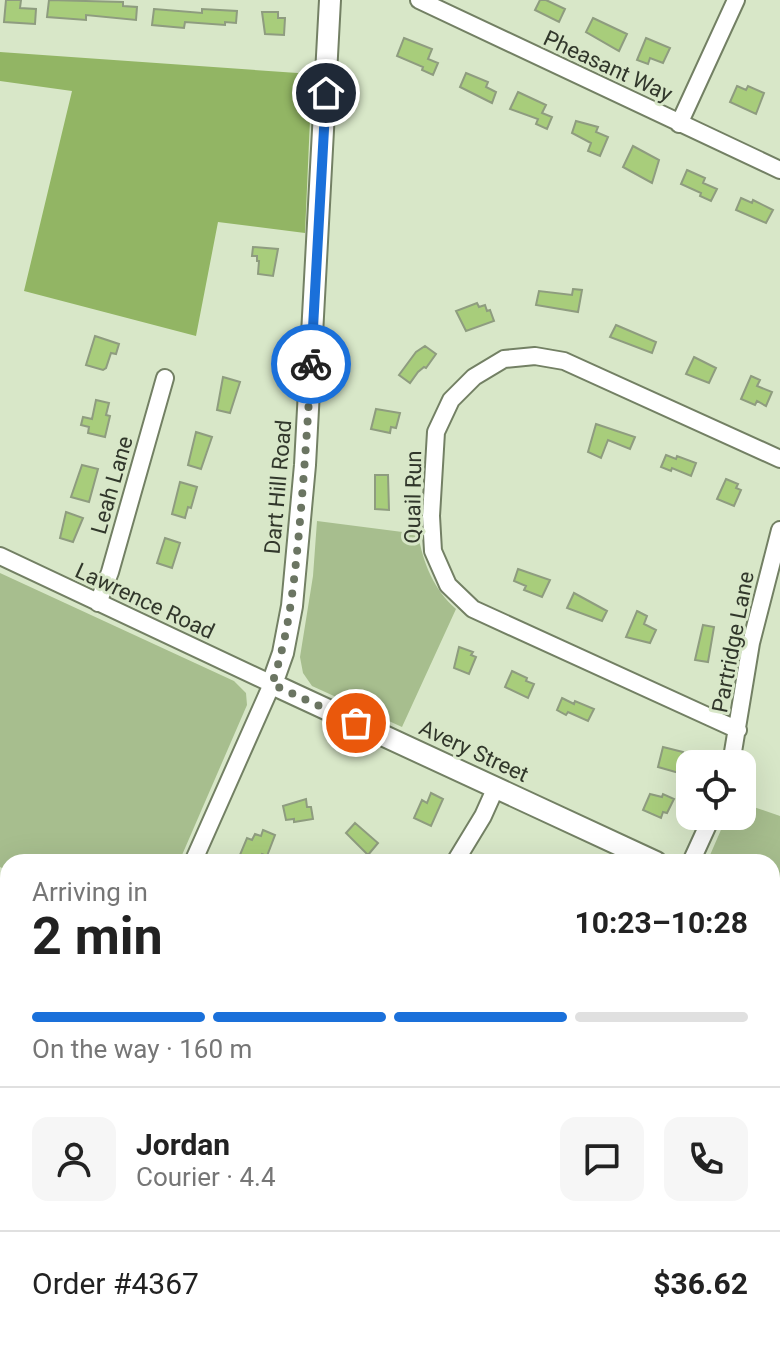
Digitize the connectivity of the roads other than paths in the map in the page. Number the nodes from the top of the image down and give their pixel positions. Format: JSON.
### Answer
{"nodes":[{"id":1,"x":330,"y":0,"type":"edge"},
{"id":2,"x":419,"y":0,"type":"edge"},
{"id":3,"x":736,"y":0,"type":"edge"},
{"id":4,"x":679,"y":124,"type":"junction"},
{"id":5,"x":780,"y":170,"type":"edge"},
{"id":6,"x":165,"y":378,"type":"dead end"},
{"id":7,"x":780,"y":459,"type":"edge"},
{"id":8,"x":780,"y":530,"type":"edge"},
{"id":9,"x":0,"y":556,"type":"edge"},
{"id":10,"x":98,"y":603,"type":"junction"},
{"id":11,"x":272,"y":684,"type":"junction"},
{"id":12,"x":738,"y":730,"type":"junction"},
{"id":13,"x":734,"y":750,"type":"edge"},
{"id":14,"x":496,"y":787,"type":"junction"},
{"id":15,"x":706,"y":830,"type":"edge"},
{"id":16,"x":197,"y":854,"type":"edge"},
{"id":17,"x":460,"y":854,"type":"edge"},
{"id":18,"x":639,"y":854,"type":"edge"},
{"id":19,"x":695,"y":854,"type":"edge"}],
"edges":[{"from":1,"to":11,"type":"main road","name":"Dart Hill Road"},
{"from":2,"to":4,"type":"street","name":"Pheasant Way"},
{"from":3,"to":4,"type":"street"},
{"from":4,"to":5,"type":"street","name":"Pheasant Way"},
{"from":6,"to":10,"type":"street","name":"Leah Lane"},
{"from":7,"to":12,"type":"street","name":"Quail Run"},
{"from":8,"to":12,"type":"street","name":"Partridge Lane"},
{"from":9,"to":10,"type":"street","name":"Lawrence Road"},
{"from":10,"to":11,"type":"street","name":"Lawrence Road"},
{"from":11,"to":14,"type":"main road","name":"Avery Street"},
{"from":11,"to":16,"type":"street","name":"Dart Hill Road"},
{"from":12,"to":13,"type":"street","name":"Partridge Lane"},
{"from":14,"to":17,"type":"street"},
{"from":14,"to":18,"type":"main road","name":"Avery Street"},
{"from":15,"to":19,"type":"street"}]}
